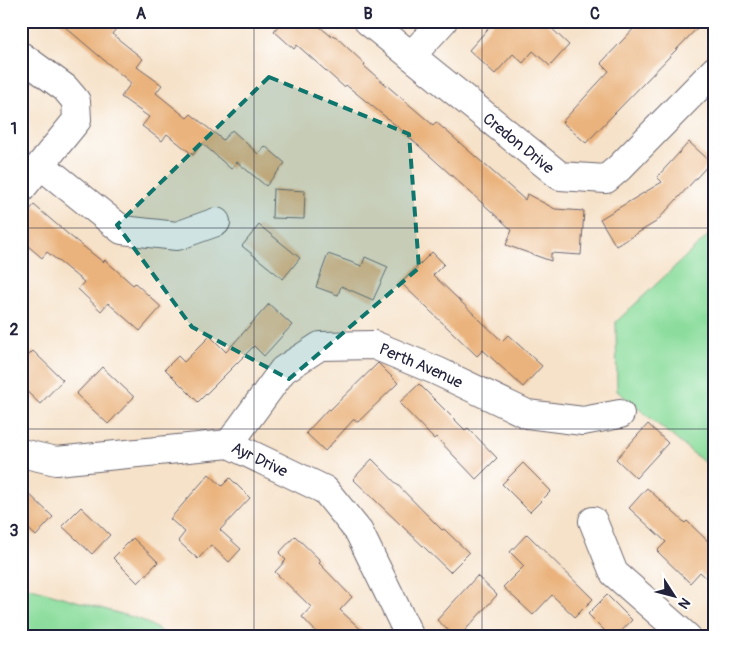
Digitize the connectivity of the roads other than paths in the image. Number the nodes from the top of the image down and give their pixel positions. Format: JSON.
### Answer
{"nodes":[{"id":1,"x":368,"y":21,"type":"edge"},
{"id":2,"x":443,"y":21,"type":"edge"},
{"id":3,"x":21,"y":56,"type":"edge"},
{"id":4,"x":411,"y":56,"type":"junction"},
{"id":5,"x":715,"y":70,"type":"edge"},
{"id":6,"x":42,"y":166,"type":"junction"},
{"id":7,"x":21,"y":189,"type":"edge"},
{"id":8,"x":216,"y":222,"type":"dead end"},
{"id":9,"x":620,"y":414,"type":"dead end"},
{"id":10,"x":229,"y":444,"type":"junction"},
{"id":11,"x":21,"y":453,"type":"edge"},
{"id":12,"x":593,"y":521,"type":"dead end"},
{"id":13,"x":410,"y":637,"type":"edge"},
{"id":14,"x":687,"y":637,"type":"edge"}],
"edges":[{"from":1,"to":4,"type":"street","name":"Credon Drive"},
{"from":2,"to":4,"type":"street"},
{"from":3,"to":6,"type":"street"},
{"from":4,"to":5,"type":"street","name":"Credon Drive"},
{"from":6,"to":7,"type":"street"},
{"from":6,"to":8,"type":"street"},
{"from":9,"to":10,"type":"street","name":"Perth Avenue"},
{"from":10,"to":11,"type":"street","name":"Ayr Drive"},
{"from":10,"to":13,"type":"street","name":"Ayr Drive"},
{"from":12,"to":14,"type":"street"}]}
